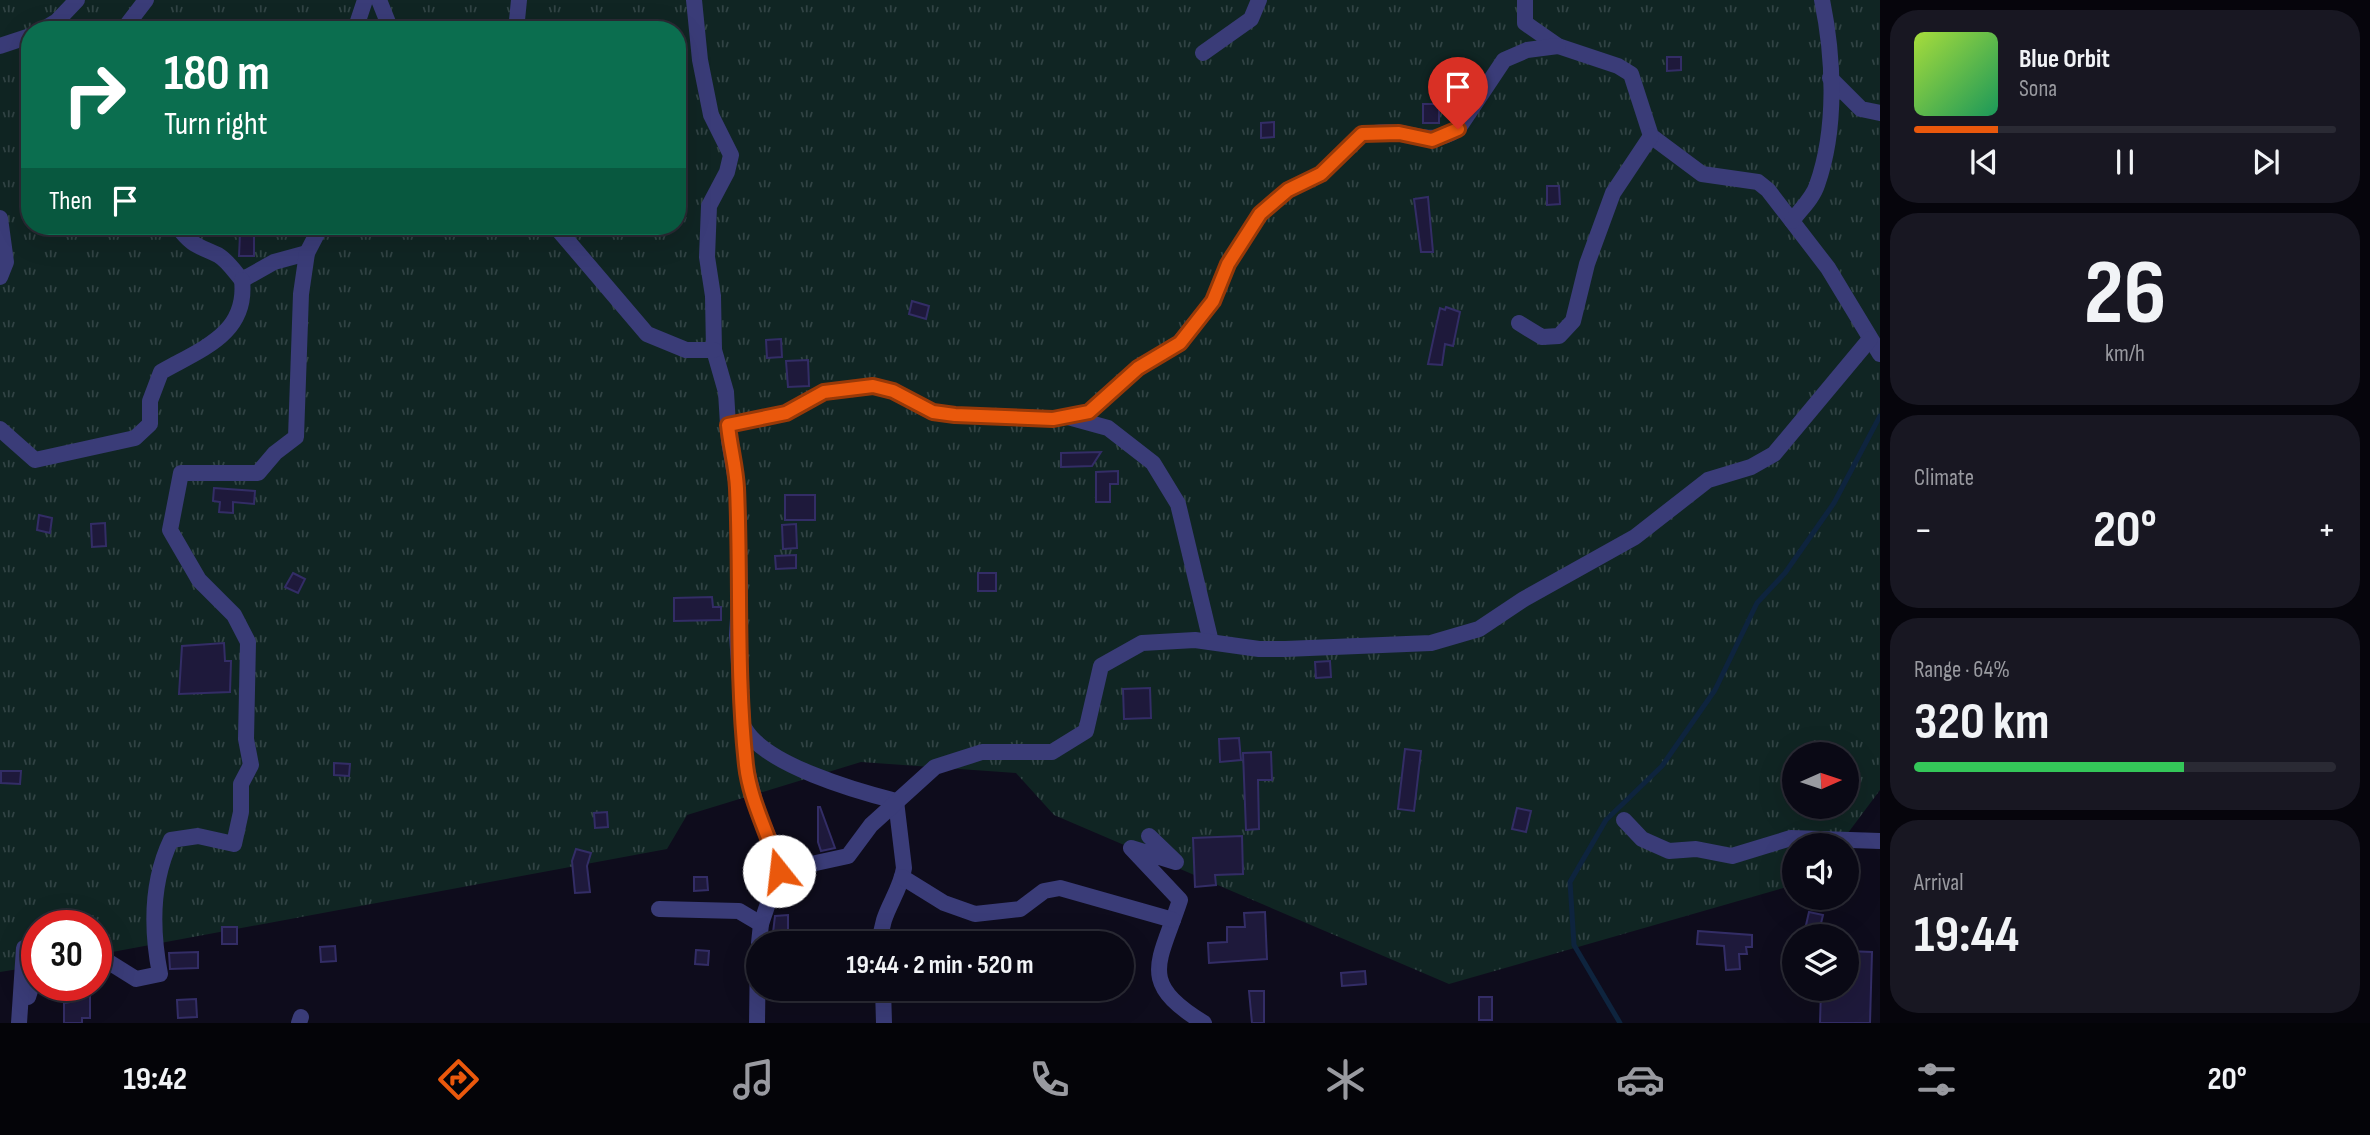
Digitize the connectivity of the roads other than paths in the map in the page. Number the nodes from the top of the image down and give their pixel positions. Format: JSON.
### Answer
{"nodes":[{"id":1,"x":77,"y":0,"type":"edge"},
{"id":2,"x":146,"y":0,"type":"edge"},
{"id":3,"x":365,"y":0,"type":"edge"},
{"id":4,"x":379,"y":0,"type":"edge"},
{"id":5,"x":519,"y":0,"type":"edge"},
{"id":6,"x":694,"y":0,"type":"edge"},
{"id":7,"x":1259,"y":0,"type":"edge"},
{"id":8,"x":1525,"y":0,"type":"edge"},
{"id":9,"x":1822,"y":0,"type":"edge"},
{"id":10,"x":64,"y":21,"type":"edge"},
{"id":11,"x":130,"y":21,"type":"edge"},
{"id":12,"x":358,"y":21,"type":"edge"},
{"id":13,"x":387,"y":21,"type":"edge"},
{"id":14,"x":517,"y":21,"type":"edge"},
{"id":15,"x":21,"y":39,"type":"edge"},
{"id":16,"x":0,"y":46,"type":"edge"},
{"id":17,"x":1558,"y":46,"type":"junction"},
{"id":18,"x":1203,"y":52,"type":"dead end"},
{"id":19,"x":1830,"y":78,"type":"junction"},
{"id":20,"x":1880,"y":113,"type":"edge"},
{"id":21,"x":1651,"y":136,"type":"junction"},
{"id":22,"x":0,"y":218,"type":"edge"},
{"id":23,"x":1792,"y":221,"type":"junction"},
{"id":24,"x":184,"y":235,"type":"edge"},
{"id":25,"x":316,"y":235,"type":"edge"},
{"id":26,"x":563,"y":235,"type":"edge"},
{"id":27,"x":307,"y":253,"type":"junction"},
{"id":28,"x":0,"y":277,"type":"edge"},
{"id":29,"x":242,"y":280,"type":"junction"},
{"id":30,"x":1519,"y":323,"type":"dead end"},
{"id":31,"x":1870,"y":339,"type":"junction"},
{"id":32,"x":714,"y":350,"type":"junction"},
{"id":33,"x":1880,"y":354,"type":"edge"},
{"id":34,"x":1066,"y":416,"type":"junction"},
{"id":35,"x":728,"y":425,"type":"junction"},
{"id":36,"x":0,"y":429,"type":"edge"},
{"id":37,"x":1211,"y":642,"type":"junction"},
{"id":38,"x":745,"y":728,"type":"junction"},
{"id":39,"x":896,"y":801,"type":"junction"},
{"id":40,"x":1624,"y":820,"type":"dead end"},
{"id":41,"x":1149,"y":836,"type":"dead end"},
{"id":42,"x":1880,"y":841,"type":"edge"},
{"id":43,"x":779,"y":871,"type":"junction"},
{"id":44,"x":902,"y":877,"type":"junction"},
{"id":45,"x":659,"y":909,"type":"dead end"},
{"id":46,"x":1173,"y":920,"type":"junction"},
{"id":47,"x":761,"y":924,"type":"junction"},
{"id":48,"x":760,"y":931,"type":"edge"},
{"id":49,"x":882,"y":931,"type":"edge"},
{"id":50,"x":112,"y":964,"type":"edge"},
{"id":51,"x":21,"y":1001,"type":"edge"},
{"id":52,"x":27,"y":1001,"type":"edge"},
{"id":53,"x":758,"y":1001,"type":"edge"},
{"id":54,"x":883,"y":1001,"type":"edge"},
{"id":55,"x":20,"y":1023,"type":"edge"},
{"id":56,"x":759,"y":1023,"type":"edge"},
{"id":57,"x":884,"y":1023,"type":"edge"},
{"id":58,"x":1204,"y":1023,"type":"edge"}],
"edges":[{"from":1,"to":10,"type":"street"},
{"from":2,"to":11,"type":"street"},
{"from":3,"to":12,"type":"street"},
{"from":4,"to":13,"type":"street"},
{"from":5,"to":14,"type":"street"},
{"from":6,"to":32,"type":"street"},
{"from":7,"to":18,"type":"street"},
{"from":8,"to":17,"type":"street"},
{"from":9,"to":19,"type":"street"},
{"from":15,"to":16,"type":"street"},
{"from":17,"to":21,"type":"street"},
{"from":17,"to":34,"type":"street"},
{"from":19,"to":20,"type":"street"},
{"from":19,"to":23,"type":"street"},
{"from":21,"to":23,"type":"street"},
{"from":21,"to":30,"type":"street"},
{"from":22,"to":28,"type":"street"},
{"from":23,"to":31,"type":"street"},
{"from":24,"to":29,"type":"street"},
{"from":25,"to":27,"type":"street"},
{"from":26,"to":32,"type":"street"},
{"from":27,"to":29,"type":"street"},
{"from":27,"to":50,"type":"street"},
{"from":29,"to":36,"type":"street"},
{"from":31,"to":33,"type":"street"},
{"from":31,"to":37,"type":"street"},
{"from":32,"to":35,"type":"street"},
{"from":34,"to":35,"type":"street"},
{"from":34,"to":37,"type":"street"},
{"from":35,"to":38,"type":"street"},
{"from":37,"to":39,"type":"street"},
{"from":38,"to":39,"type":"street"},
{"from":38,"to":43,"type":"street"},
{"from":39,"to":43,"type":"street"},
{"from":39,"to":44,"type":"street"},
{"from":40,"to":42,"type":"street"},
{"from":41,"to":46,"type":"street"},
{"from":43,"to":47,"type":"street"},
{"from":44,"to":46,"type":"street"},
{"from":44,"to":49,"type":"street"},
{"from":45,"to":47,"type":"street"},
{"from":46,"to":58,"type":"street"},
{"from":47,"to":48,"type":"street"},
{"from":51,"to":55,"type":"street"},
{"from":52,"to":55,"type":"street"},
{"from":53,"to":56,"type":"street"},
{"from":54,"to":57,"type":"street"}]}
